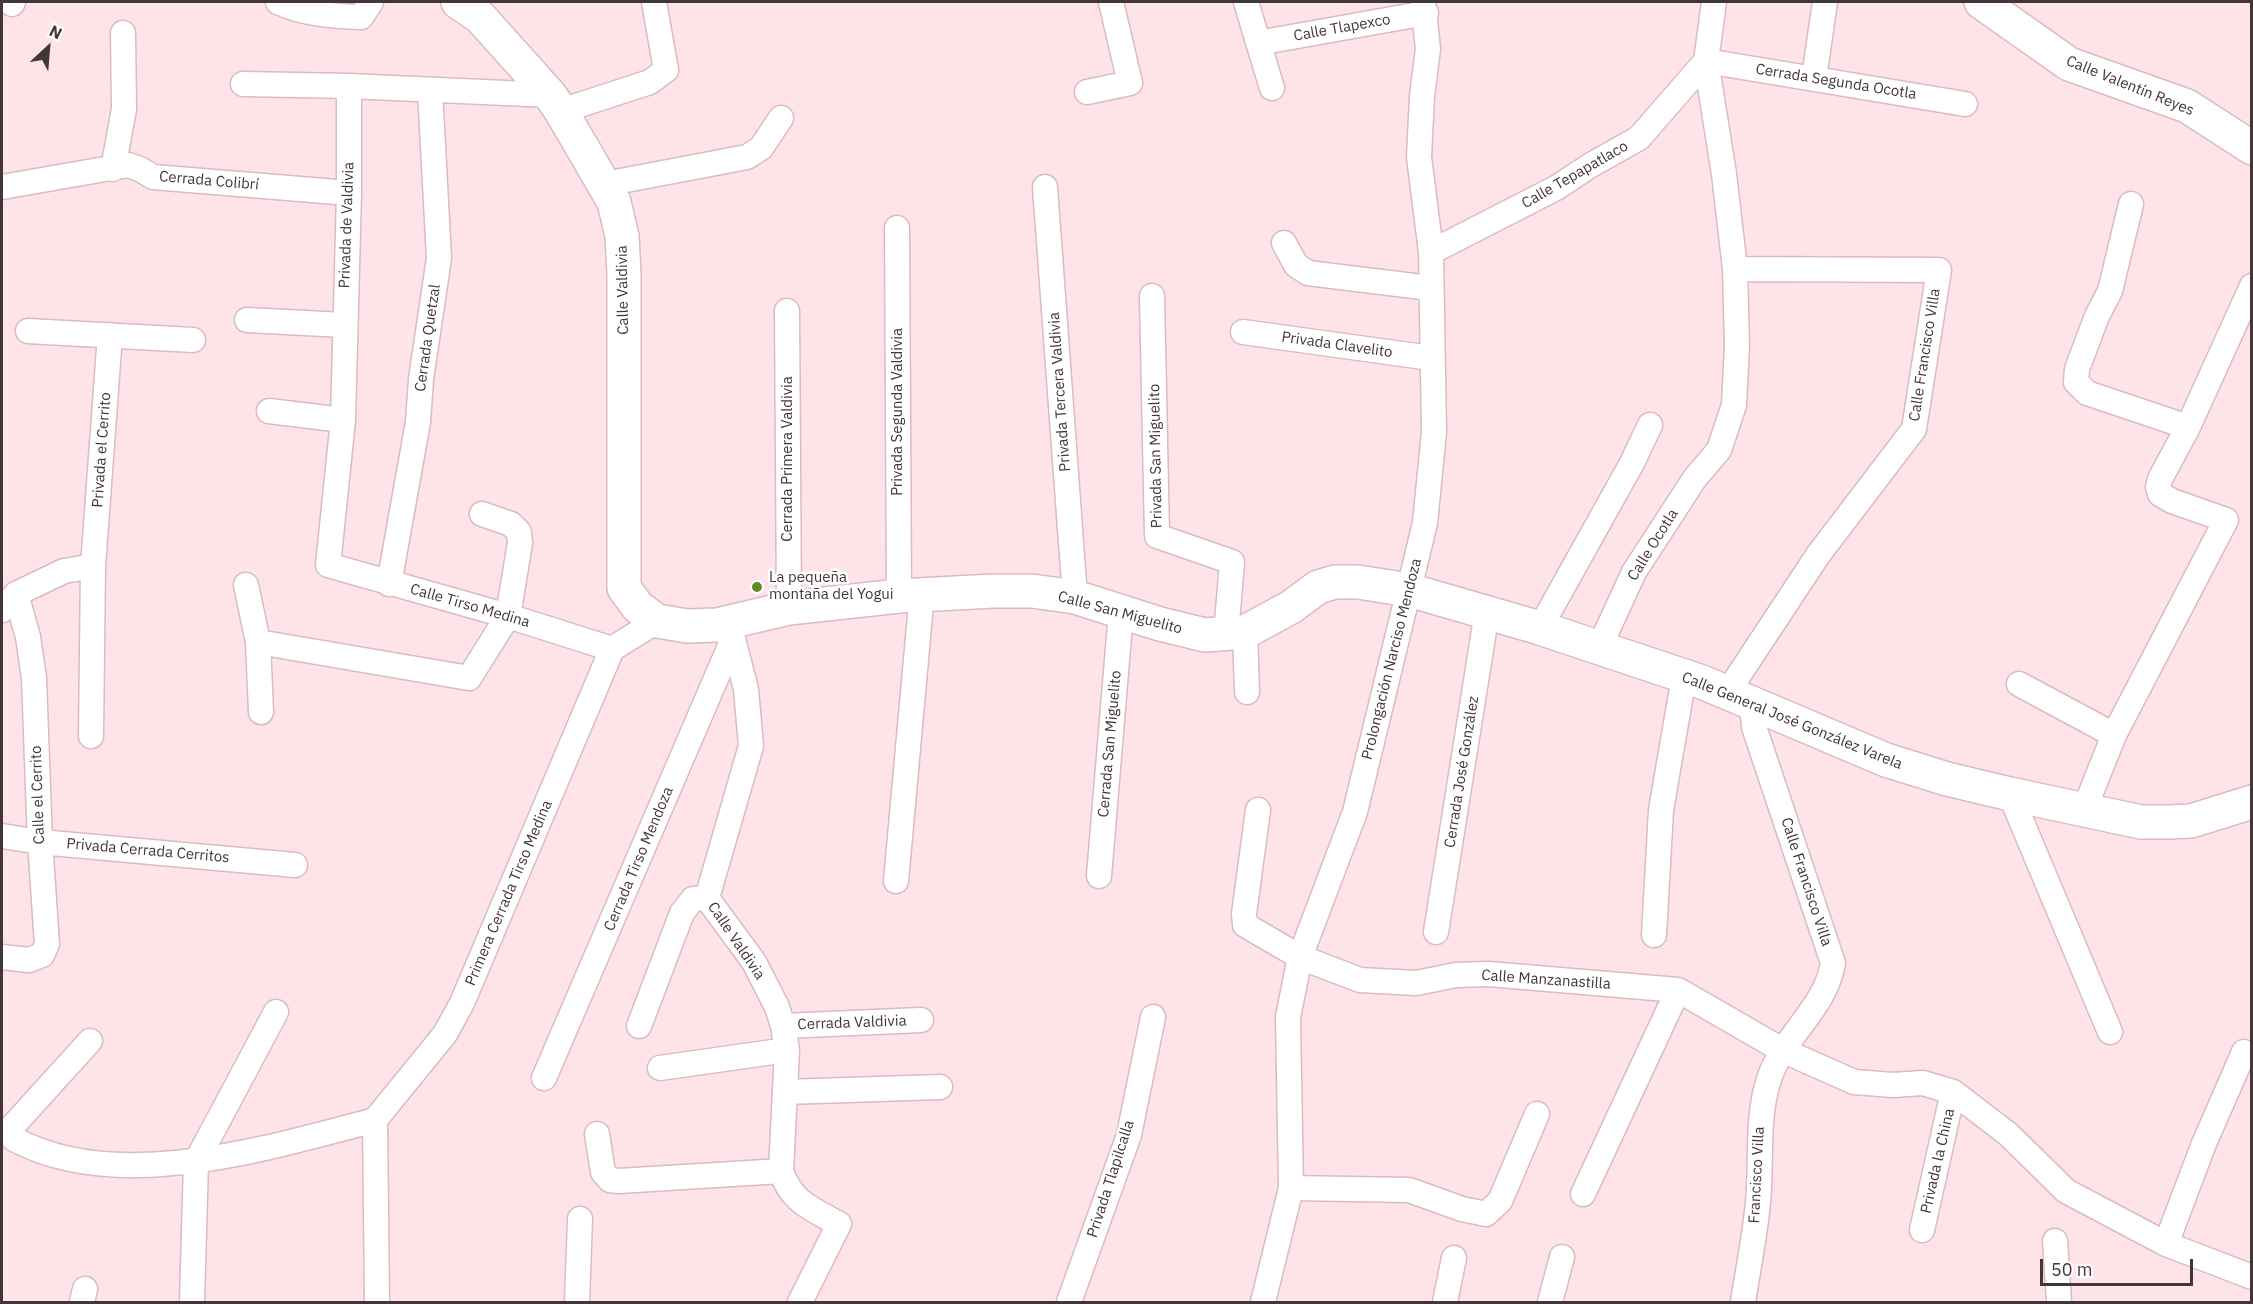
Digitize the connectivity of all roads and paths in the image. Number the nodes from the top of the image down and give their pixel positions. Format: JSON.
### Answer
{"nodes":[{"id":1,"x":278,"y":2,"type":"edge"},
{"id":2,"x":371,"y":2,"type":"edge"},
{"id":3,"x":458,"y":2,"type":"edge"},
{"id":4,"x":654,"y":2,"type":"edge"},
{"id":5,"x":1111,"y":2,"type":"edge"},
{"id":6,"x":1246,"y":2,"type":"edge"},
{"id":7,"x":1714,"y":2,"type":"edge"},
{"id":8,"x":1825,"y":2,"type":"edge"},
{"id":9,"x":1981,"y":2,"type":"edge"},
{"id":10,"x":1425,"y":8,"type":"edge"},
{"id":11,"x":123,"y":33,"type":"dead end"},
{"id":12,"x":1258,"y":43,"type":"junction"},
{"id":13,"x":1706,"y":61,"type":"junction"},
{"id":14,"x":1814,"y":78,"type":"junction"},
{"id":15,"x":243,"y":84,"type":"dead end"},
{"id":16,"x":349,"y":86,"type":"junction"},
{"id":17,"x":1272,"y":88,"type":"dead end"},
{"id":18,"x":430,"y":90,"type":"junction"},
{"id":19,"x":1087,"y":92,"type":"dead end"},
{"id":20,"x":556,"y":103,"type":"junction"},
{"id":21,"x":1965,"y":104,"type":"dead end"},
{"id":22,"x":782,"y":118,"type":"dead end"},
{"id":23,"x":2252,"y":148,"type":"edge"},
{"id":24,"x":113,"y":169,"type":"junction"},
{"id":25,"x":605,"y":184,"type":"junction"},
{"id":26,"x":2,"y":187,"type":"edge"},
{"id":27,"x":1045,"y":187,"type":"dead end"},
{"id":28,"x":349,"y":193,"type":"junction"},
{"id":29,"x":2131,"y":204,"type":"dead end"},
{"id":30,"x":897,"y":228,"type":"dead end"},
{"id":31,"x":1284,"y":243,"type":"dead end"},
{"id":32,"x":1431,"y":252,"type":"junction"},
{"id":33,"x":1735,"y":269,"type":"junction"},
{"id":34,"x":2252,"y":286,"type":"edge"},
{"id":35,"x":1430,"y":288,"type":"junction"},
{"id":36,"x":1152,"y":296,"type":"dead end"},
{"id":37,"x":787,"y":311,"type":"dead end"},
{"id":38,"x":247,"y":320,"type":"dead end"},
{"id":39,"x":344,"y":325,"type":"junction"},
{"id":40,"x":28,"y":331,"type":"dead end"},
{"id":41,"x":1244,"y":332,"type":"dead end"},
{"id":42,"x":111,"y":335,"type":"junction"},
{"id":43,"x":193,"y":340,"type":"dead end"},
{"id":44,"x":1431,"y":358,"type":"junction"},
{"id":45,"x":269,"y":411,"type":"dead end"},
{"id":46,"x":343,"y":420,"type":"junction"},
{"id":47,"x":1650,"y":425,"type":"dead end"},
{"id":48,"x":2188,"y":427,"type":"junction"},
{"id":49,"x":482,"y":514,"type":"dead end"},
{"id":50,"x":93,"y":566,"type":"junction"},
{"id":51,"x":328,"y":566,"type":"joint"},
{"id":52,"x":389,"y":584,"type":"junction"},
{"id":53,"x":246,"y":585,"type":"dead end"},
{"id":54,"x":1409,"y":590,"type":"junction"},
{"id":55,"x":911,"y":595,"type":"junction"},
{"id":56,"x":1075,"y":597,"type":"junction"},
{"id":57,"x":9,"y":602,"type":"edge"},
{"id":58,"x":789,"y":608,"type":"junction"},
{"id":59,"x":1121,"y":612,"type":"junction"},
{"id":60,"x":1487,"y":612,"type":"junction"},
{"id":61,"x":508,"y":616,"type":"junction"},
{"id":62,"x":657,"y":621,"type":"junction"},
{"id":63,"x":1540,"y":628,"type":"junction"},
{"id":64,"x":725,"y":632,"type":"junction"},
{"id":65,"x":1236,"y":634,"type":"junction"},
{"id":66,"x":258,"y":642,"type":"junction"},
{"id":67,"x":1599,"y":648,"type":"junction"},
{"id":68,"x":612,"y":649,"type":"junction"},
{"id":69,"x":1684,"y":677,"type":"junction"},
{"id":70,"x":2019,"y":684,"type":"dead end"},
{"id":71,"x":1247,"y":692,"type":"dead end"},
{"id":72,"x":1739,"y":698,"type":"junction"},
{"id":73,"x":261,"y":712,"type":"dead end"},
{"id":74,"x":2114,"y":735,"type":"junction"},
{"id":75,"x":91,"y":736,"type":"dead end"},
{"id":76,"x":2010,"y":794,"type":"junction"},
{"id":77,"x":2252,"y":802,"type":"edge"},
{"id":78,"x":1258,"y":810,"type":"dead end"},
{"id":79,"x":2084,"y":810,"type":"junction"},
{"id":80,"x":2,"y":836,"type":"edge"},
{"id":81,"x":40,"y":842,"type":"junction"},
{"id":82,"x":295,"y":865,"type":"dead end"},
{"id":83,"x":1099,"y":876,"type":"dead end"},
{"id":84,"x":896,"y":880,"type":"dead end"},
{"id":85,"x":707,"y":898,"type":"junction"},
{"id":86,"x":1436,"y":932,"type":"dead end"},
{"id":87,"x":1654,"y":935,"type":"dead end"},
{"id":88,"x":2,"y":957,"type":"edge"},
{"id":89,"x":1300,"y":957,"type":"junction"},
{"id":90,"x":1678,"y":990,"type":"junction"},
{"id":91,"x":276,"y":1012,"type":"dead end"},
{"id":92,"x":1153,"y":1017,"type":"dead end"},
{"id":93,"x":921,"y":1020,"type":"dead end"},
{"id":94,"x":639,"y":1026,"type":"dead end"},
{"id":95,"x":2110,"y":1032,"type":"dead end"},
{"id":96,"x":785,"y":1038,"type":"junction"},
{"id":97,"x":90,"y":1041,"type":"dead end"},
{"id":98,"x":1782,"y":1050,"type":"junction"},
{"id":99,"x":2244,"y":1052,"type":"dead end"},
{"id":100,"x":660,"y":1068,"type":"dead end"},
{"id":101,"x":544,"y":1078,"type":"dead end"},
{"id":102,"x":940,"y":1087,"type":"dead end"},
{"id":103,"x":785,"y":1092,"type":"junction"},
{"id":104,"x":1953,"y":1092,"type":"junction"},
{"id":105,"x":1537,"y":1114,"type":"dead end"},
{"id":106,"x":375,"y":1120,"type":"junction"},
{"id":107,"x":597,"y":1134,"type":"dead end"},
{"id":108,"x":196,"y":1162,"type":"junction"},
{"id":109,"x":781,"y":1171,"type":"junction"},
{"id":110,"x":1291,"y":1188,"type":"junction"},
{"id":111,"x":1583,"y":1194,"type":"dead end"},
{"id":112,"x":580,"y":1219,"type":"dead end"},
{"id":113,"x":1922,"y":1230,"type":"dead end"},
{"id":114,"x":2055,"y":1241,"type":"dead end"},
{"id":115,"x":2166,"y":1244,"type":"junction"},
{"id":116,"x":1562,"y":1257,"type":"dead end"},
{"id":117,"x":1454,"y":1258,"type":"dead end"},
{"id":118,"x":2252,"y":1277,"type":"edge"},
{"id":119,"x":192,"y":1302,"type":"edge"},
{"id":120,"x":377,"y":1302,"type":"edge"},
{"id":121,"x":577,"y":1302,"type":"edge"},
{"id":122,"x":800,"y":1302,"type":"edge"},
{"id":123,"x":1069,"y":1302,"type":"edge"},
{"id":124,"x":1263,"y":1302,"type":"edge"},
{"id":125,"x":1445,"y":1302,"type":"edge"},
{"id":126,"x":1551,"y":1302,"type":"edge"},
{"id":127,"x":1743,"y":1302,"type":"edge"},
{"id":128,"x":2059,"y":1302,"type":"edge"}],
"edges":[{"from":1,"to":2,"type":"street"},
{"from":3,"to":20,"type":"street","name":"Calle Valdivia"},
{"from":4,"to":20,"type":"street"},
{"from":5,"to":19,"type":"street"},
{"from":6,"to":12,"type":"street"},
{"from":7,"to":13,"type":"street"},
{"from":8,"to":14,"type":"street"},
{"from":9,"to":23,"type":"street","name":"Calle Valentín Reyes"},
{"from":10,"to":12,"type":"street","name":"Calle Tlapexco"},
{"from":10,"to":32,"type":"street","name":"Prolongación Narciso Mendoza"},
{"from":11,"to":24,"type":"street"},
{"from":12,"to":17,"type":"street"},
{"from":13,"to":14,"type":"street","name":"Cerrada Segunda Ocotla"},
{"from":13,"to":32,"type":"street","name":"Calle Tepapatlaco"},
{"from":13,"to":33,"type":"street"},
{"from":14,"to":21,"type":"street","name":"Cerrada Segunda Ocotla"},
{"from":15,"to":16,"type":"street"},
{"from":16,"to":18,"type":"street"},
{"from":16,"to":28,"type":"street","name":"Privada de Valdivia"},
{"from":18,"to":20,"type":"street"},
{"from":18,"to":52,"type":"street","name":"Cerrada Quetzal"},
{"from":20,"to":25,"type":"street","name":"Calle Valdivia"},
{"from":22,"to":25,"type":"street"},
{"from":24,"to":26,"type":"street","name":"Cerrada Colibrí"},
{"from":24,"to":28,"type":"street","name":"Cerrada Colibrí"},
{"from":25,"to":62,"type":"street","name":"Calle Valdivia"},
{"from":27,"to":56,"type":"street","name":"Privada Tercera Valdivia"},
{"from":28,"to":39,"type":"street","name":"Privada de Valdivia"},
{"from":29,"to":48,"type":"street"},
{"from":30,"to":55,"type":"street","name":"Privada Segunda Valdivia"},
{"from":31,"to":35,"type":"street"},
{"from":32,"to":35,"type":"street","name":"Prolongación Narciso Mendoza"},
{"from":33,"to":67,"type":"street","name":"Calle Ocotla"},
{"from":33,"to":72,"type":"street","name":"Calle Francisco Villa"},
{"from":34,"to":48,"type":"street"},
{"from":35,"to":44,"type":"street","name":"Prolongación Narciso Mendoza"},
{"from":36,"to":65,"type":"street","name":"Privada San Miguelito"},
{"from":37,"to":58,"type":"street","name":"Cerrada Primera Valdivia"},
{"from":38,"to":39,"type":"street"},
{"from":39,"to":46,"type":"street","name":"Privada de Valdivia"},
{"from":40,"to":42,"type":"street"},
{"from":41,"to":44,"type":"street","name":"Privada Clavelito"},
{"from":42,"to":43,"type":"street"},
{"from":42,"to":50,"type":"street","name":"Privada el Cerrito"},
{"from":44,"to":54,"type":"street","name":"Prolongación Narciso Mendoza"},
{"from":45,"to":46,"type":"street"},
{"from":46,"to":51,"type":"street","name":"Privada de Valdivia"},
{"from":47,"to":63,"type":"street"},
{"from":48,"to":74,"type":"street"},
{"from":49,"to":61,"type":"street"},
{"from":50,"to":57,"type":"street"},
{"from":50,"to":75,"type":"street","name":"Privada el Cerrito"},
{"from":51,"to":52,"type":"street","name":"Calle Tirso Medina"},
{"from":52,"to":61,"type":"street","name":"Calle Tirso Medina"},
{"from":53,"to":66,"type":"street"},
{"from":54,"to":60,"type":"street","name":"Calle General José González Varela"},
{"from":54,"to":65,"type":"street"},
{"from":54,"to":89,"type":"street","name":"Prolongación Narciso Mendoza"},
{"from":55,"to":56,"type":"street","name":"Calle San Miguelito"},
{"from":55,"to":58,"type":"street","name":"Calle San Miguelito"},
{"from":55,"to":84,"type":"street","name":"Privada Segunda Valdivia"},
{"from":56,"to":59,"type":"street","name":"Calle San Miguelito"},
{"from":57,"to":81,"type":"street","name":"Calle el Cerrito"},
{"from":58,"to":64,"type":"street","name":"Calle San Miguelito"},
{"from":59,"to":65,"type":"street","name":"Calle San Miguelito"},
{"from":59,"to":83,"type":"street","name":"Cerrada San Miguelito"},
{"from":60,"to":63,"type":"street","name":"Calle General José González Varela"},
{"from":60,"to":86,"type":"street","name":"Cerrada José González"},
{"from":61,"to":66,"type":"street"},
{"from":61,"to":68,"type":"street","name":"Calle Tirso Medina"},
{"from":62,"to":64,"type":"street","name":"Calle San Miguelito"},
{"from":62,"to":68,"type":"street"},
{"from":63,"to":67,"type":"street","name":"Calle General José González Varela"},
{"from":64,"to":85,"type":"street","name":"Calle Valdivia"},
{"from":64,"to":101,"type":"street","name":"Cerrada Tirso Mendoza"},
{"from":65,"to":71,"type":"street"},
{"from":66,"to":73,"type":"street"},
{"from":67,"to":69,"type":"street","name":"Calle General José González Varela"},
{"from":68,"to":106,"type":"street","name":"Primera Cerrada Tirso Medina"},
{"from":69,"to":72,"type":"street","name":"Calle General José González Varela"},
{"from":69,"to":87,"type":"street"},
{"from":70,"to":74,"type":"street"},
{"from":72,"to":76,"type":"street","name":"Calle General José González Varela"},
{"from":72,"to":98,"type":"street","name":"Calle Francisco Villa"},
{"from":74,"to":79,"type":"street"},
{"from":76,"to":79,"type":"street","name":"Calle General José González Varela"},
{"from":76,"to":95,"type":"street"},
{"from":77,"to":79,"type":"street","name":"Calle General José González Varela"},
{"from":78,"to":89,"type":"street","name":"Calle Manzanastilla"},
{"from":80,"to":81,"type":"street","name":"Privada Cerrada Cerritos"},
{"from":81,"to":82,"type":"street","name":"Privada Cerrada Cerritos"},
{"from":81,"to":88,"type":"street","name":"Calle el Cerrito"},
{"from":85,"to":94,"type":"street"},
{"from":85,"to":96,"type":"street","name":"Calle Valdivia"},
{"from":89,"to":90,"type":"street","name":"Calle Manzanastilla"},
{"from":89,"to":110,"type":"street","name":"Prolongación Narciso Mendoza"},
{"from":90,"to":98,"type":"street","name":"Calle Manzanastilla"},
{"from":90,"to":111,"type":"street"},
{"from":91,"to":108,"type":"street"},
{"from":92,"to":123,"type":"street","name":"Privada Tlapilcalla"},
{"from":93,"to":96,"type":"street","name":"Cerrada Valdivia"},
{"from":96,"to":100,"type":"street","name":"Cerrada Valdivia"},
{"from":96,"to":103,"type":"street","name":"Calle Valdivia"},
{"from":97,"to":108,"type":"street"},
{"from":98,"to":104,"type":"street","name":"Calle Manzanastilla"},
{"from":98,"to":127,"type":"street","name":"Francisco Villa"},
{"from":99,"to":115,"type":"street"},
{"from":102,"to":103,"type":"street"},
{"from":103,"to":109,"type":"street","name":"Calle Valdivia"},
{"from":104,"to":113,"type":"street","name":"Privada la China"},
{"from":104,"to":115,"type":"street"},
{"from":105,"to":110,"type":"street"},
{"from":106,"to":108,"type":"street"},
{"from":106,"to":120,"type":"street"},
{"from":107,"to":109,"type":"street"},
{"from":108,"to":119,"type":"street"},
{"from":109,"to":122,"type":"street"},
{"from":110,"to":124,"type":"street","name":"Prolongación Narciso Mendoza"},
{"from":112,"to":121,"type":"street"},
{"from":114,"to":128,"type":"street"},
{"from":115,"to":118,"type":"street"},
{"from":116,"to":126,"type":"street"},
{"from":117,"to":125,"type":"street"}]}
